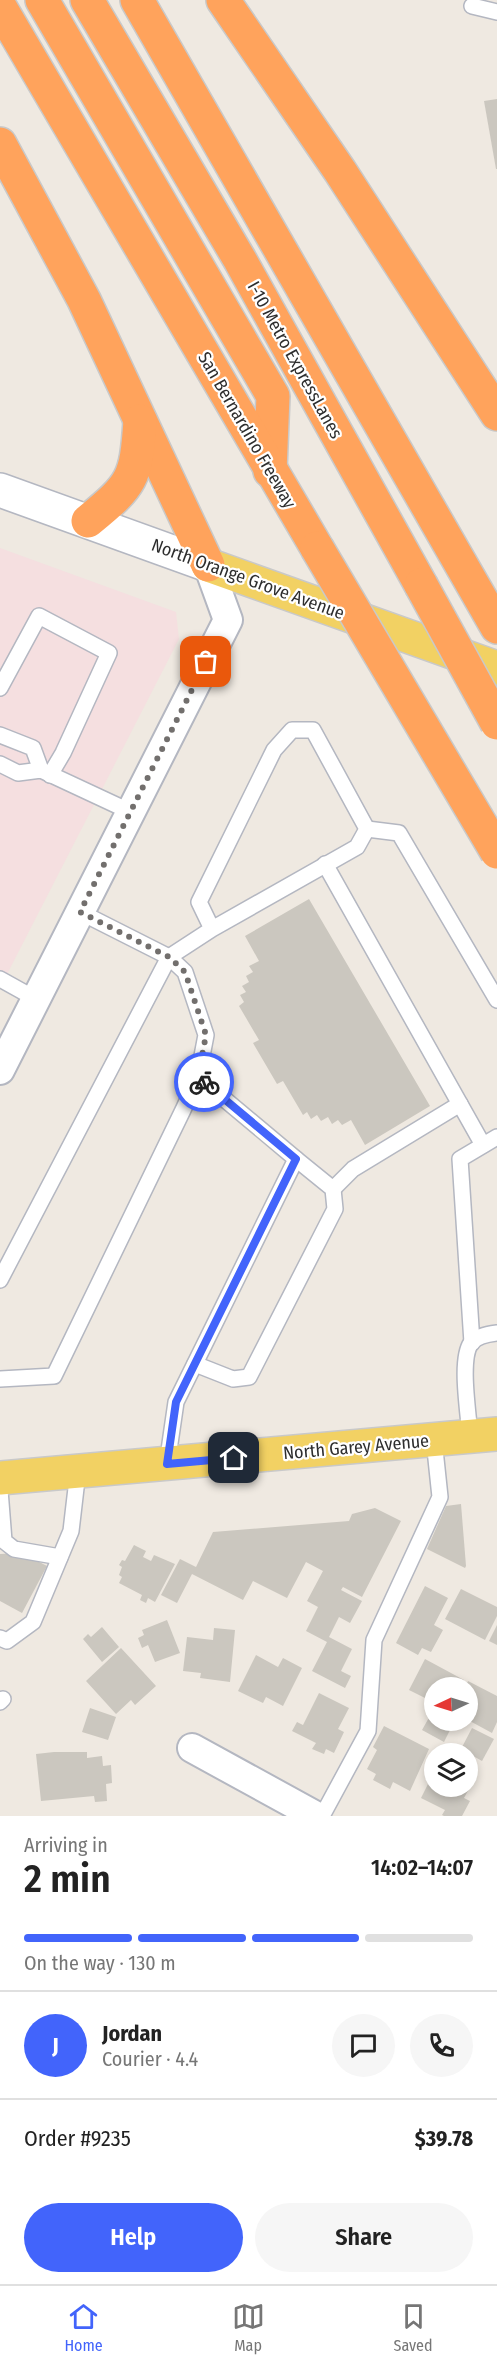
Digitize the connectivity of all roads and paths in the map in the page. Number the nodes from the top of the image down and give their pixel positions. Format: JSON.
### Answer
{"nodes":[{"id":1,"x":42,"y":0,"type":"edge"},
{"id":2,"x":87,"y":0,"type":"edge"},
{"id":3,"x":137,"y":0,"type":"edge"},
{"id":4,"x":223,"y":0,"type":"edge"},
{"id":5,"x":0,"y":6,"type":"edge"},
{"id":6,"x":472,"y":6,"type":"dead end"},
{"id":7,"x":497,"y":12,"type":"edge"},
{"id":8,"x":0,"y":144,"type":"edge"},
{"id":9,"x":497,"y":414,"type":"edge"},
{"id":10,"x":140,"y":419,"type":"junction"},
{"id":11,"x":270,"y":471,"type":"junction"},
{"id":12,"x":0,"y":490,"type":"edge"},
{"id":13,"x":88,"y":521,"type":"junction"},
{"id":14,"x":208,"y":565,"type":"junction"},
{"id":15,"x":493,"y":620,"type":"edge"},
{"id":16,"x":497,"y":668,"type":"edge"},
{"id":17,"x":0,"y":688,"type":"edge"},
{"id":18,"x":497,"y":723,"type":"edge"},
{"id":19,"x":0,"y":735,"type":"edge"},
{"id":20,"x":0,"y":764,"type":"edge"},
{"id":21,"x":46,"y":772,"type":"junction"},
{"id":22,"x":131,"y":812,"type":"junction"},
{"id":23,"x":367,"y":829,"type":"junction"},
{"id":24,"x":497,"y":852,"type":"edge"},
{"id":25,"x":326,"y":864,"type":"junction"},
{"id":26,"x":80,"y":912,"type":"junction"},
{"id":27,"x":212,"y":929,"type":"junction"},
{"id":28,"x":169,"y":957,"type":"junction"},
{"id":29,"x":0,"y":979,"type":"edge"},
{"id":30,"x":36,"y":999,"type":"junction"},
{"id":31,"x":497,"y":1000,"type":"edge"},
{"id":32,"x":0,"y":1070,"type":"edge"},
{"id":33,"x":198,"y":1077,"type":"junction"},
{"id":34,"x":460,"y":1104,"type":"junction"},
{"id":35,"x":497,"y":1137,"type":"edge"},
{"id":36,"x":483,"y":1145,"type":"junction"},
{"id":37,"x":296,"y":1159,"type":"junction"},
{"id":38,"x":333,"y":1189,"type":"junction"},
{"id":39,"x":0,"y":1280,"type":"edge"},
{"id":40,"x":497,"y":1333,"type":"edge"},
{"id":41,"x":472,"y":1343,"type":"junction"},
{"id":42,"x":195,"y":1364,"type":"junction"},
{"id":43,"x":0,"y":1379,"type":"edge"},
{"id":44,"x":484,"y":1436,"type":"edge"},
{"id":45,"x":434,"y":1440,"type":"junction"},
{"id":46,"x":167,"y":1464,"type":"junction"},
{"id":47,"x":78,"y":1472,"type":"junction"},
{"id":48,"x":0,"y":1478,"type":"edge"},
{"id":49,"x":0,"y":1490,"type":"edge"},
{"id":50,"x":2,"y":1542,"type":"edge"},
{"id":51,"x":60,"y":1557,"type":"junction"},
{"id":52,"x":0,"y":1638,"type":"edge"},
{"id":53,"x":192,"y":1748,"type":"dead end"},
{"id":54,"x":316,"y":1816,"type":"edge"},
{"id":55,"x":322,"y":1816,"type":"edge"}],
"edges":[{"from":1,"to":11,"type":"highway","name":"I-10 Metro ExpressLanes"},
{"from":2,"to":18,"type":"highway","name":"I-10 Metro ExpressLanes","bridge":true},
{"from":3,"to":15,"type":"highway"},
{"from":4,"to":9,"type":"highway"},
{"from":5,"to":11,"type":"highway","name":"San Bernardino Freeway"},
{"from":6,"to":7,"type":"lane"},
{"from":8,"to":10,"type":"highway"},
{"from":10,"to":13,"type":"highway"},
{"from":10,"to":14,"type":"highway"},
{"from":11,"to":24,"type":"highway","name":"San Bernardino Freeway","bridge":true},
{"from":12,"to":13,"type":"main road","name":"North Orange Grove Avenue"},
{"from":13,"to":14,"type":"main road","name":"North Orange Grove Avenue"},
{"from":14,"to":16,"type":"main road","name":"North Orange Grove Avenue"},
{"from":14,"to":22,"type":"street"},
{"from":17,"to":21,"type":"lane"},
{"from":19,"to":21,"type":"lane"},
{"from":20,"to":21,"type":"lane"},
{"from":21,"to":22,"type":"lane"},
{"from":22,"to":26,"type":"street"},
{"from":23,"to":25,"type":"lane"},
{"from":23,"to":27,"type":"lane"},
{"from":23,"to":31,"type":"lane"},
{"from":25,"to":27,"type":"lane"},
{"from":25,"to":34,"type":"lane"},
{"from":26,"to":28,"type":"lane"},
{"from":26,"to":30,"type":"street"},
{"from":27,"to":28,"type":"lane"},
{"from":28,"to":33,"type":"lane"},
{"from":28,"to":39,"type":"lane"},
{"from":29,"to":30,"type":"lane"},
{"from":30,"to":32,"type":"street"},
{"from":33,"to":37,"type":"lane"},
{"from":33,"to":43,"type":"lane"},
{"from":34,"to":36,"type":"lane"},
{"from":34,"to":38,"type":"lane"},
{"from":35,"to":36,"type":"lane"},
{"from":36,"to":41,"type":"lane"},
{"from":37,"to":38,"type":"lane"},
{"from":37,"to":42,"type":"lane"},
{"from":38,"to":42,"type":"lane"},
{"from":40,"to":41,"type":"lane"},
{"from":41,"to":44,"type":"lane"},
{"from":42,"to":46,"type":"lane"},
{"from":44,"to":45,"type":"main road","name":"North Garey Avenue"},
{"from":45,"to":46,"type":"main road","name":"North Garey Avenue"},
{"from":45,"to":55,"type":"lane"},
{"from":46,"to":47,"type":"main road","name":"North Garey Avenue"},
{"from":47,"to":48,"type":"main road","name":"North Garey Avenue"},
{"from":47,"to":51,"type":"lane"},
{"from":49,"to":50,"type":"lane"},
{"from":50,"to":51,"type":"lane"},
{"from":51,"to":52,"type":"lane"},
{"from":53,"to":54,"type":"street"}]}
